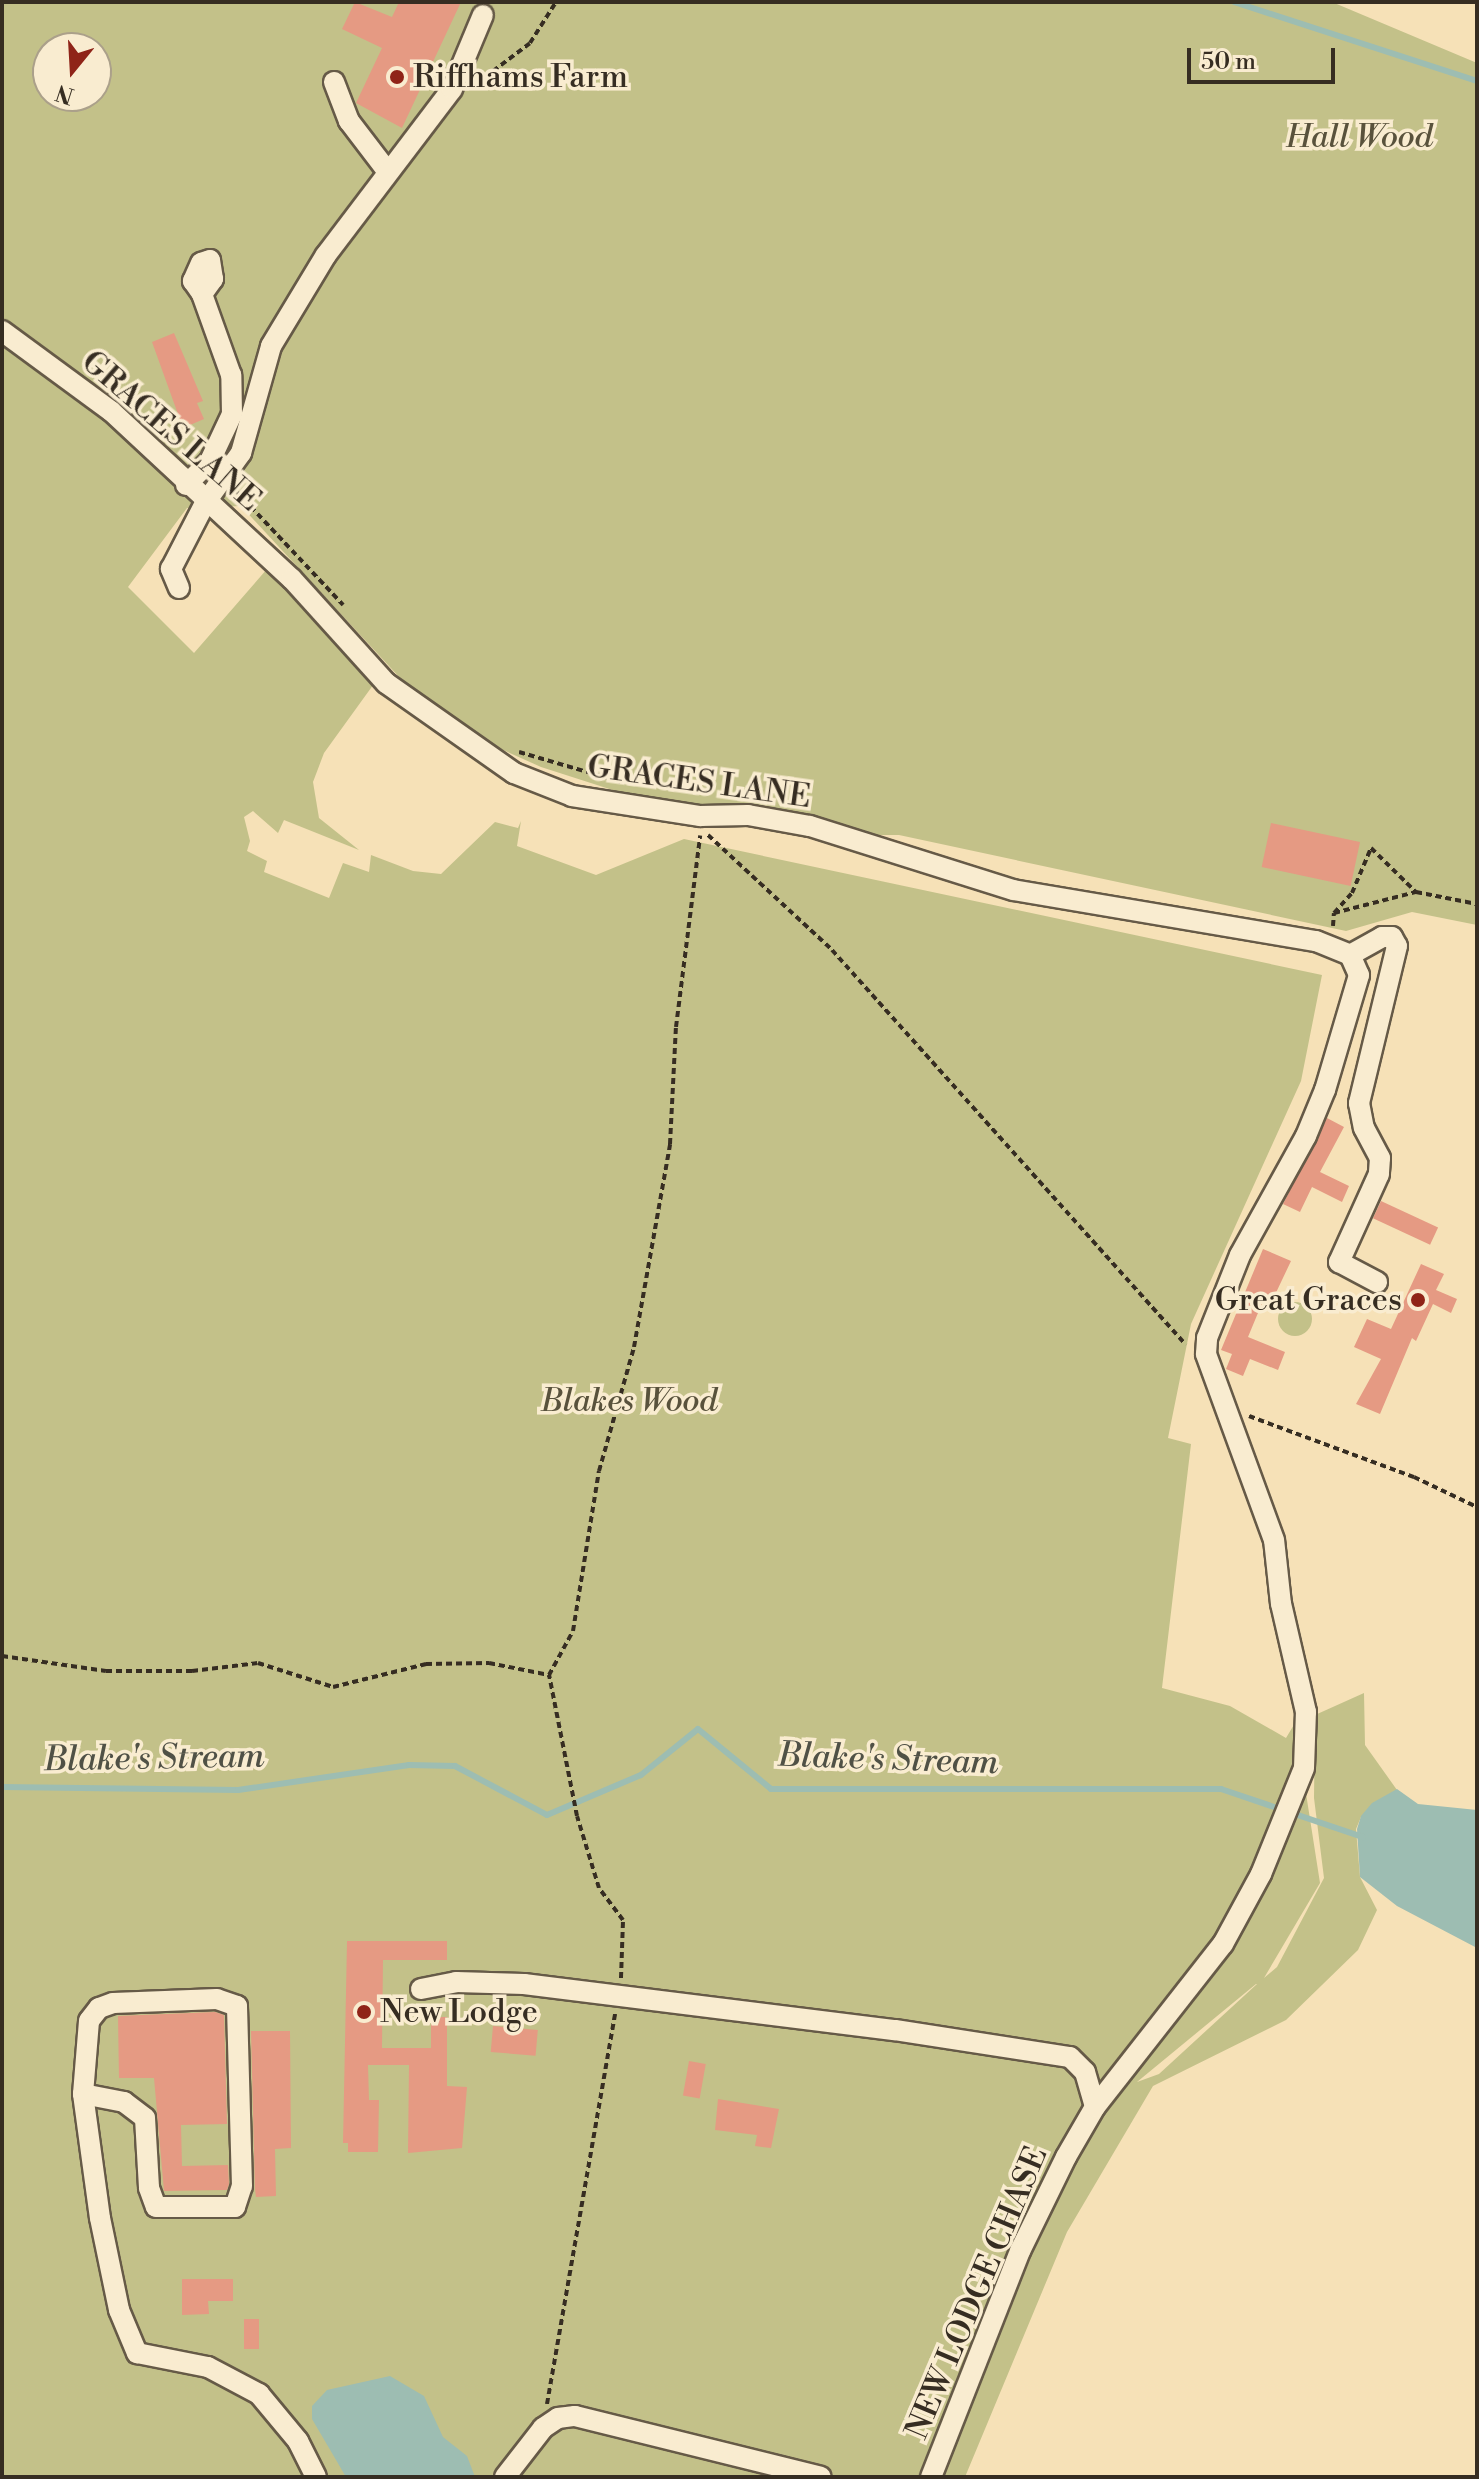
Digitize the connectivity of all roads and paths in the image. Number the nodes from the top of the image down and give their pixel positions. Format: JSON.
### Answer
{"nodes":[{"id":1,"x":556,"y":2,"type":"edge"},
{"id":2,"x":483,"y":15,"type":"dead end"},
{"id":3,"x":334,"y":82,"type":"dead end"},
{"id":4,"x":468,"y":90,"type":"dead end"},
{"id":5,"x":388,"y":172,"type":"junction"},
{"id":6,"x":202,"y":294,"type":"dead end"},
{"id":7,"x":2,"y":331,"type":"edge"},
{"id":8,"x":238,"y":477,"type":"dead end"},
{"id":9,"x":186,"y":485,"type":"junction"},
{"id":10,"x":205,"y":503,"type":"junction"},
{"id":11,"x":179,"y":588,"type":"dead end"},
{"id":12,"x":346,"y":611,"type":"dead end"},
{"id":13,"x":508,"y":747,"type":"dead end"},
{"id":14,"x":642,"y":806,"type":"junction"},
{"id":15,"x":1416,"y":892,"type":"junction"},
{"id":16,"x":1477,"y":904,"type":"edge"},
{"id":17,"x":1334,"y":913,"type":"junction"},
{"id":18,"x":1341,"y":950,"type":"junction"},
{"id":19,"x":1377,"y":1282,"type":"dead end"},
{"id":20,"x":1189,"y":1348,"type":"dead end"},
{"id":21,"x":1229,"y":1421,"type":"junction"},
{"id":22,"x":1477,"y":1507,"type":"edge"},
{"id":23,"x":2,"y":1656,"type":"edge"},
{"id":24,"x":549,"y":1675,"type":"junction"},
{"id":25,"x":421,"y":1989,"type":"dead end"},
{"id":26,"x":617,"y":2000,"type":"junction"},
{"id":27,"x":83,"y":2094,"type":"junction"},
{"id":28,"x":1095,"y":2107,"type":"junction"},
{"id":29,"x":543,"y":2428,"type":"junction"},
{"id":30,"x":316,"y":2477,"type":"edge"},
{"id":31,"x":505,"y":2477,"type":"edge"},
{"id":32,"x":821,"y":2477,"type":"edge"},
{"id":33,"x":931,"y":2477,"type":"edge"}],
"edges":[{"from":1,"to":4,"type":"path"},
{"from":2,"to":5,"type":"street"},
{"from":3,"to":5,"type":"street"},
{"from":5,"to":10,"type":"street"},
{"from":6,"to":9,"type":"street"},
{"from":7,"to":9,"type":"street","name":"GRACES LANE"},
{"from":8,"to":12,"type":"path"},
{"from":9,"to":10,"type":"street","name":"GRACES LANE"},
{"from":10,"to":11,"type":"street"},
{"from":10,"to":14,"type":"street","name":"GRACES LANE"},
{"from":13,"to":14,"type":"path"},
{"from":14,"to":18,"type":"street","name":"GRACES LANE"},
{"from":15,"to":16,"type":"path"},
{"from":15,"to":17,"type":"path"},
{"from":15,"to":17,"type":"path"},
{"from":17,"to":18,"type":"path"},
{"from":18,"to":19,"type":"street"},
{"from":18,"to":21,"type":"street","name":"NEW LODGE CHASE"},
{"from":20,"to":24,"type":"path"},
{"from":21,"to":22,"type":"path"},
{"from":21,"to":28,"type":"street","name":"NEW LODGE CHASE"},
{"from":23,"to":24,"type":"path"},
{"from":24,"to":26,"type":"path"},
{"from":25,"to":26,"type":"street"},
{"from":26,"to":28,"type":"street"},
{"from":26,"to":29,"type":"path"},
{"from":27,"to":27,"type":"street"},
{"from":27,"to":30,"type":"street"},
{"from":28,"to":33,"type":"street","name":"NEW LODGE CHASE"},
{"from":29,"to":31,"type":"street"},
{"from":29,"to":32,"type":"street"}]}
